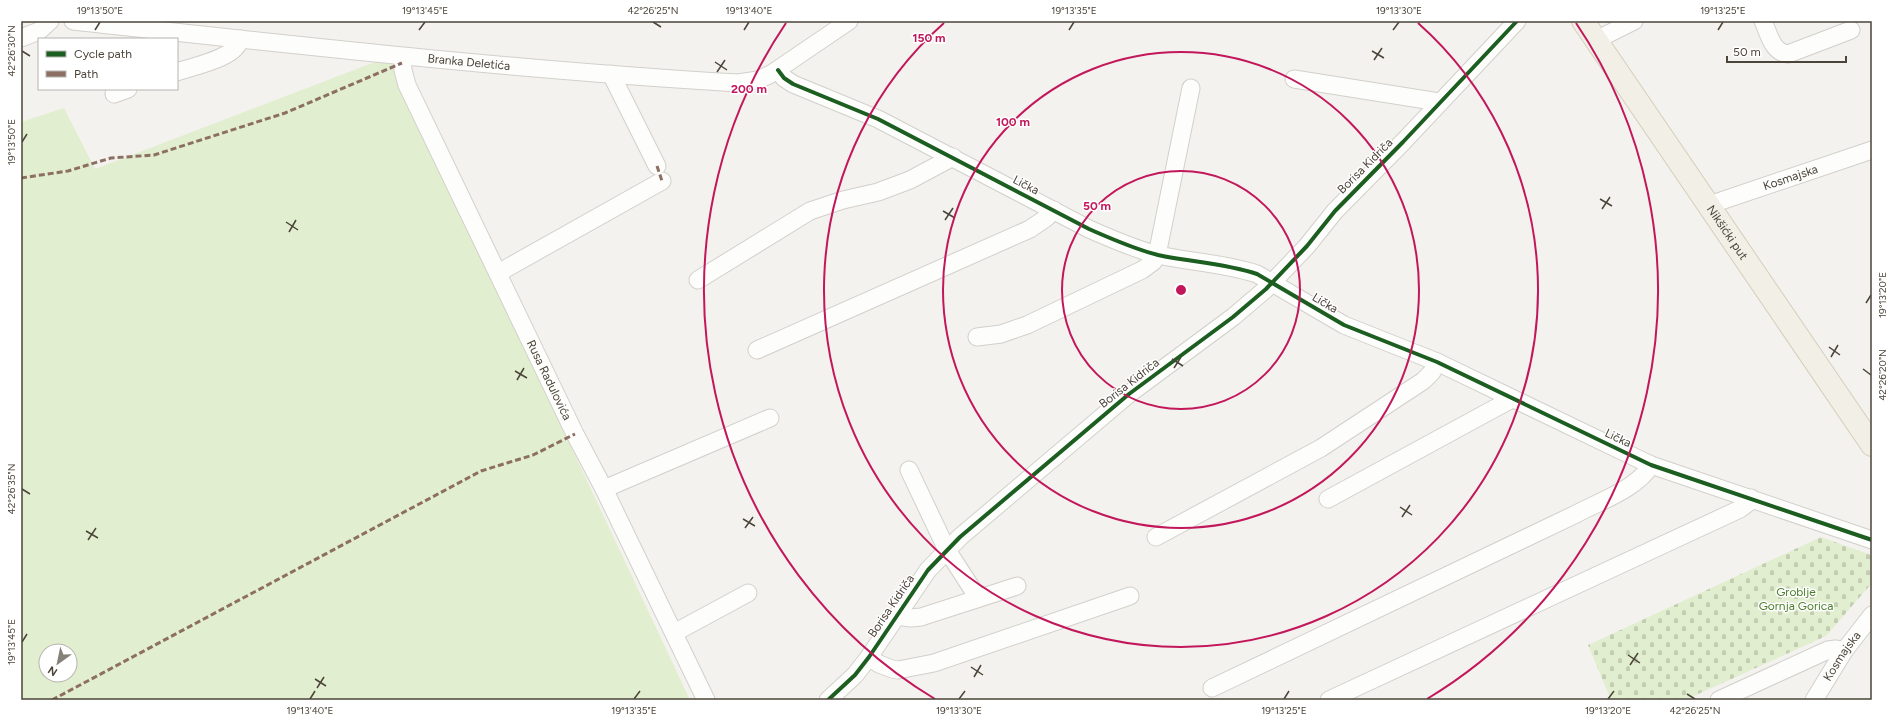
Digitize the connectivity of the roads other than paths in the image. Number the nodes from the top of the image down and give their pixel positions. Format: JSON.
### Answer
{"nodes":[{"id":1,"x":50,"y":21,"type":"edge"},
{"id":2,"x":73,"y":21,"type":"edge"},
{"id":3,"x":849,"y":21,"type":"edge"},
{"id":4,"x":1517,"y":21,"type":"edge"},
{"id":5,"x":1583,"y":21,"type":"edge"},
{"id":6,"x":1634,"y":21,"type":"edge"},
{"id":7,"x":1763,"y":21,"type":"edge"},
{"id":8,"x":149,"y":25,"type":"edge"},
{"id":9,"x":1851,"y":30,"type":"dead end"},
{"id":10,"x":21,"y":38,"type":"edge"},
{"id":11,"x":240,"y":39,"type":"junction"},
{"id":12,"x":1596,"y":40,"type":"junction"},
{"id":13,"x":402,"y":56,"type":"junction"},
{"id":14,"x":778,"y":70,"type":"junction"},
{"id":15,"x":178,"y":72,"type":"edge"},
{"id":16,"x":610,"y":74,"type":"junction"},
{"id":17,"x":1294,"y":79,"type":"dead end"},
{"id":18,"x":1191,"y":88,"type":"dead end"},
{"id":19,"x":1439,"y":102,"type":"junction"},
{"id":20,"x":1872,"y":150,"type":"edge"},
{"id":21,"x":953,"y":158,"type":"junction"},
{"id":22,"x":1709,"y":205,"type":"junction"},
{"id":23,"x":1054,"y":210,"type":"junction"},
{"id":24,"x":1157,"y":255,"type":"junction"},
{"id":25,"x":498,"y":273,"type":"junction"},
{"id":26,"x":698,"y":280,"type":"dead end"},
{"id":27,"x":1273,"y":282,"type":"junction"},
{"id":28,"x":977,"y":337,"type":"dead end"},
{"id":29,"x":757,"y":350,"type":"dead end"},
{"id":30,"x":1437,"y":362,"type":"junction"},
{"id":31,"x":1512,"y":399,"type":"junction"},
{"id":32,"x":770,"y":418,"type":"dead end"},
{"id":33,"x":1872,"y":445,"type":"edge"},
{"id":34,"x":1651,"y":465,"type":"junction"},
{"id":35,"x":909,"y":470,"type":"dead end"},
{"id":36,"x":604,"y":488,"type":"junction"},
{"id":37,"x":1751,"y":498,"type":"junction"},
{"id":38,"x":1328,"y":499,"type":"dead end"},
{"id":39,"x":1156,"y":537,"type":"dead end"},
{"id":40,"x":1872,"y":540,"type":"edge"},
{"id":41,"x":947,"y":550,"type":"junction"},
{"id":42,"x":1017,"y":586,"type":"dead end"},
{"id":43,"x":748,"y":593,"type":"dead end"},
{"id":44,"x":1130,"y":596,"type":"dead end"},
{"id":45,"x":978,"y":598,"type":"junction"},
{"id":46,"x":1872,"y":615,"type":"edge"},
{"id":47,"x":896,"y":616,"type":"junction"},
{"id":48,"x":674,"y":633,"type":"junction"},
{"id":49,"x":1844,"y":651,"type":"junction"},
{"id":50,"x":869,"y":657,"type":"junction"},
{"id":51,"x":1212,"y":688,"type":"dead end"},
{"id":52,"x":706,"y":700,"type":"edge"},
{"id":53,"x":828,"y":700,"type":"edge"},
{"id":54,"x":1329,"y":700,"type":"edge"},
{"id":55,"x":1719,"y":700,"type":"edge"},
{"id":56,"x":1814,"y":700,"type":"edge"}],
"edges":[{"from":1,"to":10,"type":"street"},
{"from":2,"to":8,"type":"street","name":"Branka Deletića"},
{"from":3,"to":14,"type":"street","name":"Branka Deletića"},
{"from":4,"to":19,"type":"street","name":"Borisa Kidriča"},
{"from":5,"to":12,"type":"main road","name":"Nikšićki put"},
{"from":6,"to":12,"type":"street"},
{"from":7,"to":9,"type":"street"},
{"from":8,"to":11,"type":"street","name":"Branka Deletića"},
{"from":11,"to":13,"type":"street","name":"Branka Deletića"},
{"from":11,"to":15,"type":"street"},
{"from":12,"to":22,"type":"main road","name":"Nikšićki put"},
{"from":13,"to":16,"type":"street","name":"Branka Deletića"},
{"from":13,"to":25,"type":"street","name":"Rusa Radulovića"},
{"from":14,"to":16,"type":"street","name":"Branka Deletića"},
{"from":14,"to":21,"type":"street","name":"Lička"},
{"from":16,"to":25,"type":"street"},
{"from":17,"to":19,"type":"street"},
{"from":18,"to":24,"type":"street"},
{"from":19,"to":27,"type":"street","name":"Borisa Kidriča"},
{"from":20,"to":22,"type":"street","name":"Kosmajska"},
{"from":21,"to":23,"type":"street","name":"Lička"},
{"from":21,"to":26,"type":"street"},
{"from":22,"to":33,"type":"main road","name":"Nikšićki put"},
{"from":23,"to":24,"type":"street","name":"Lička"},
{"from":23,"to":29,"type":"street"},
{"from":24,"to":27,"type":"street","name":"Lička"},
{"from":24,"to":28,"type":"street"},
{"from":25,"to":36,"type":"street","name":"Rusa Radulovića"},
{"from":27,"to":30,"type":"street","name":"Lička"},
{"from":27,"to":41,"type":"street","name":"Borisa Kidriča"},
{"from":30,"to":31,"type":"street","name":"Lička"},
{"from":30,"to":39,"type":"street"},
{"from":31,"to":34,"type":"street","name":"Lička"},
{"from":31,"to":38,"type":"street"},
{"from":32,"to":36,"type":"street"},
{"from":34,"to":37,"type":"street","name":"Lička"},
{"from":34,"to":51,"type":"street"},
{"from":35,"to":41,"type":"street"},
{"from":36,"to":48,"type":"street","name":"Rusa Radulovića"},
{"from":37,"to":40,"type":"street","name":"Lička"},
{"from":37,"to":54,"type":"street"},
{"from":41,"to":45,"type":"street"},
{"from":41,"to":47,"type":"street","name":"Borisa Kidriča"},
{"from":42,"to":45,"type":"street"},
{"from":43,"to":48,"type":"street"},
{"from":44,"to":50,"type":"street"},
{"from":45,"to":47,"type":"street"},
{"from":46,"to":49,"type":"street","name":"Kosmajska"},
{"from":47,"to":50,"type":"street","name":"Borisa Kidriča"},
{"from":48,"to":52,"type":"street","name":"Rusa Radulovića"},
{"from":49,"to":55,"type":"street"},
{"from":49,"to":56,"type":"street","name":"Kosmajska"},
{"from":50,"to":53,"type":"street","name":"Borisa Kidriča"}]}
